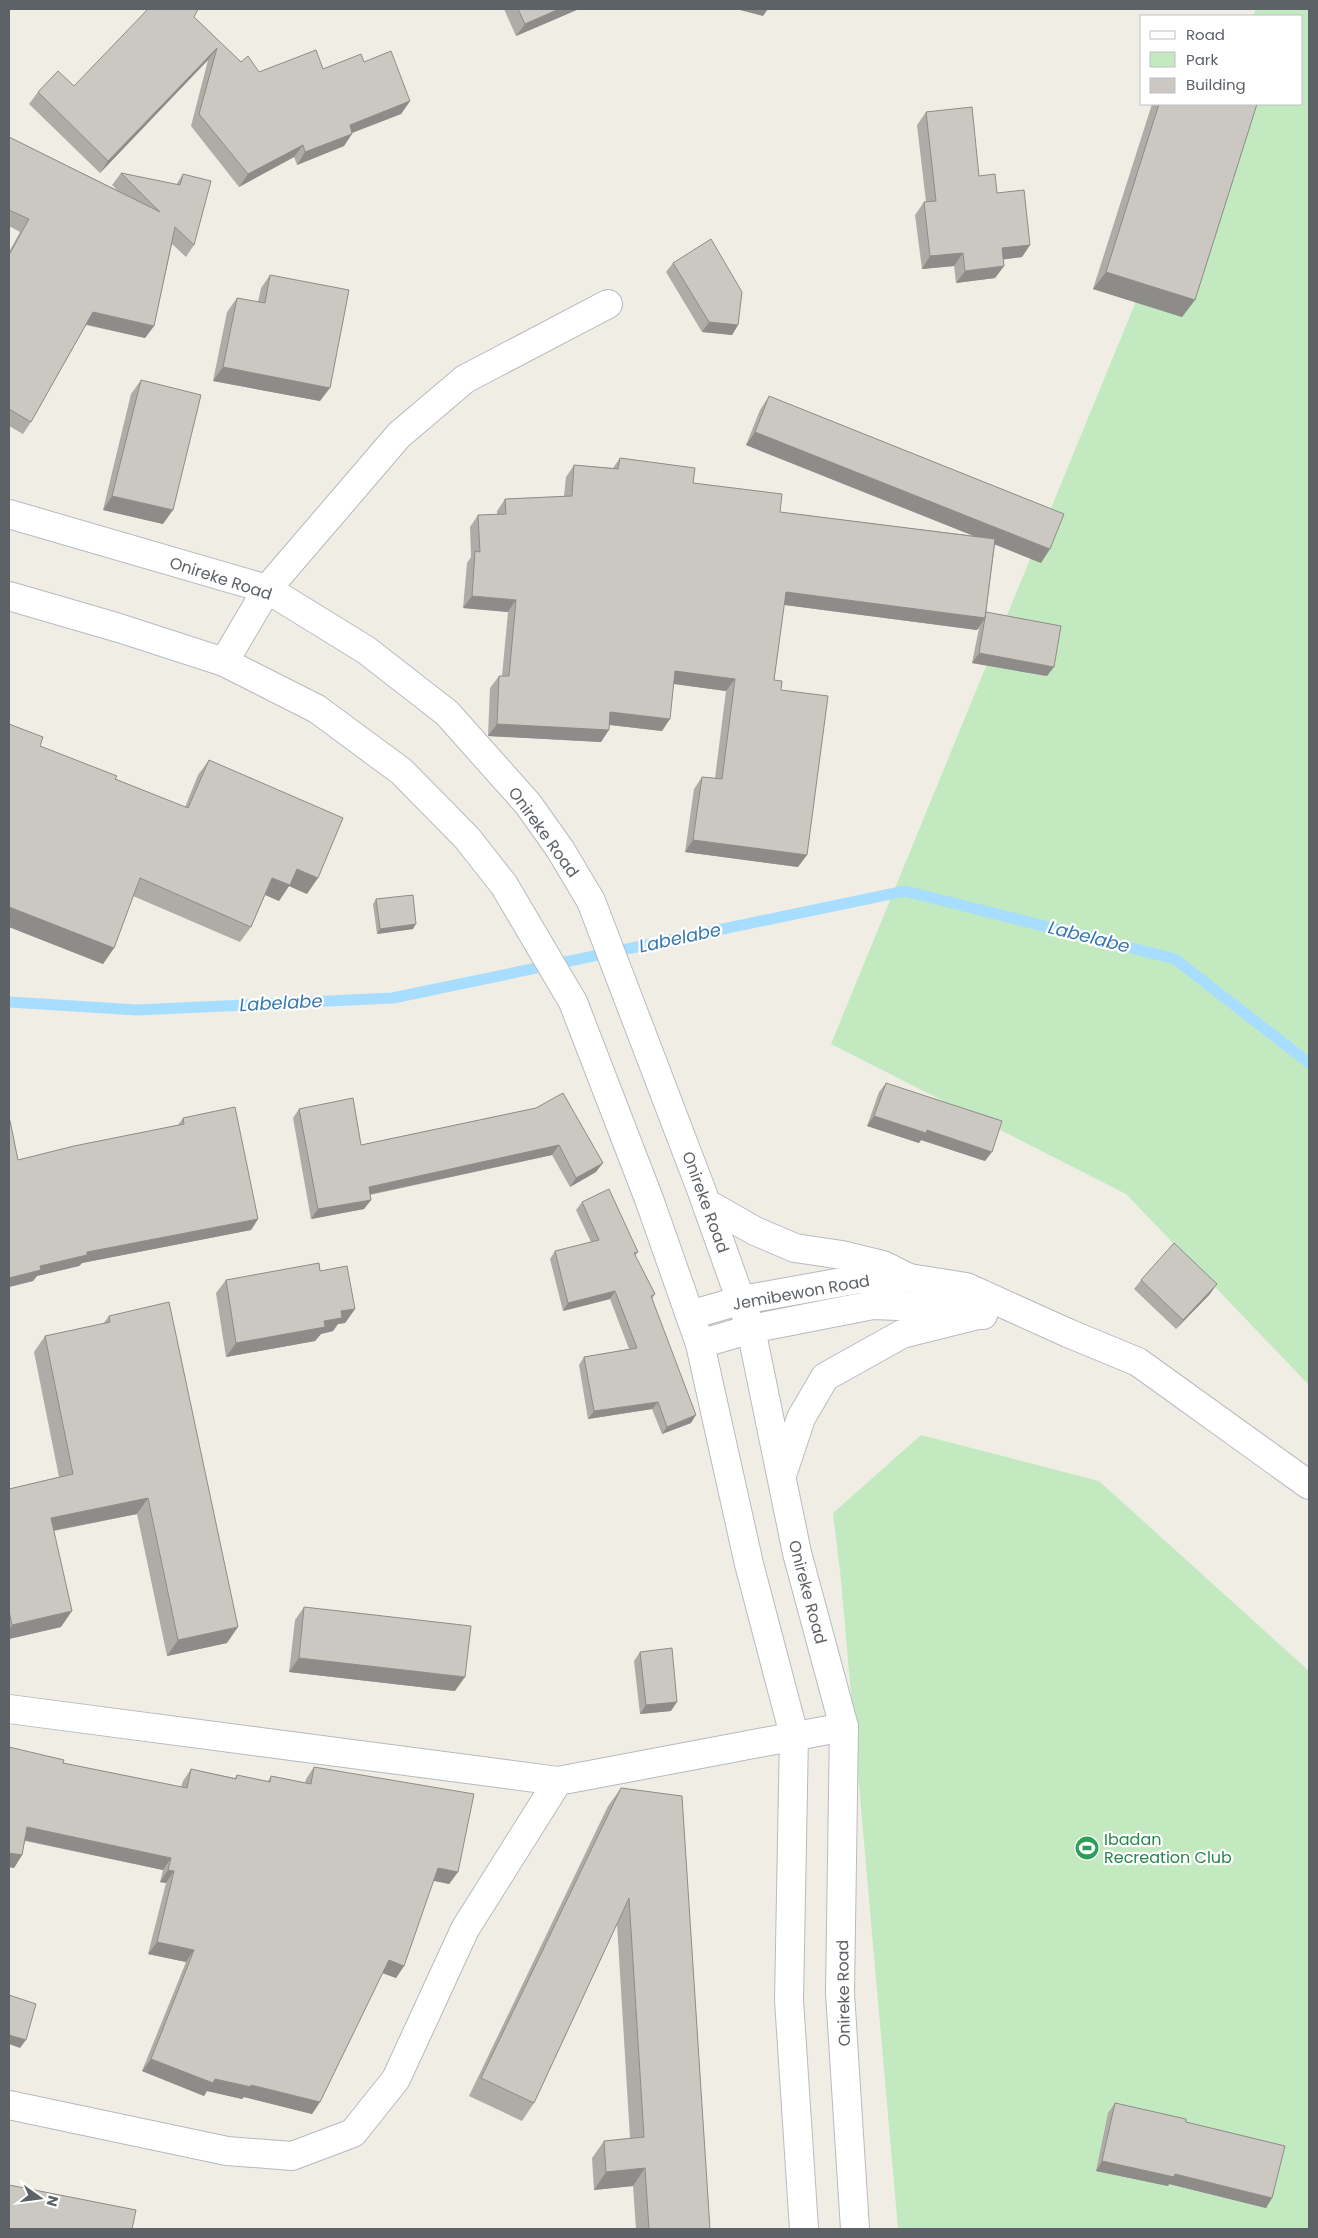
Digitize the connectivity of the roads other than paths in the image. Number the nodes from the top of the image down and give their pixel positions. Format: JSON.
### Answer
{"nodes":[{"id":1,"x":608,"y":304,"type":"dead end"},
{"id":2,"x":9,"y":514,"type":"edge"},
{"id":3,"x":267,"y":589,"type":"junction"},
{"id":4,"x":9,"y":596,"type":"edge"},
{"id":5,"x":224,"y":662,"type":"junction"},
{"id":6,"x":706,"y":1202,"type":"junction"},
{"id":7,"x":909,"y":1278,"type":"junction"},
{"id":8,"x":742,"y":1300,"type":"junction"},
{"id":9,"x":982,"y":1314,"type":"junction"},
{"id":10,"x":690,"y":1315,"type":"junction"},
{"id":11,"x":751,"y":1328,"type":"junction"},
{"id":12,"x":1068,"y":1333,"type":"junction"},
{"id":13,"x":700,"y":1344,"type":"junction"},
{"id":14,"x":782,"y":1477,"type":"junction"},
{"id":15,"x":1309,"y":1485,"type":"edge"},
{"id":16,"x":9,"y":1709,"type":"edge"},
{"id":17,"x":844,"y":1727,"type":"junction"},
{"id":18,"x":794,"y":1735,"type":"junction"},
{"id":19,"x":558,"y":1781,"type":"junction"},
{"id":20,"x":9,"y":2105,"type":"edge"},
{"id":21,"x":804,"y":2229,"type":"edge"},
{"id":22,"x":855,"y":2229,"type":"edge"}],
"edges":[{"from":1,"to":3,"type":"main road"},
{"from":2,"to":3,"type":"main road","name":"Onireke Road"},
{"from":3,"to":5,"type":"main road"},
{"from":3,"to":6,"type":"main road","name":"Onireke Road"},
{"from":4,"to":5,"type":"main road"},
{"from":5,"to":10,"type":"main road"},
{"from":6,"to":7,"type":"main road"},
{"from":6,"to":8,"type":"main road","name":"Onireke Road"},
{"from":7,"to":8,"type":"main road","name":"Jemibewon Road"},
{"from":7,"to":12,"type":"main road","name":"Jemibewon Road"},
{"from":8,"to":10,"type":"main road","name":"Jemibewon Road"},
{"from":8,"to":11,"type":"main road","name":"Onireke Road"},
{"from":9,"to":11,"type":"main road","name":"Jemibewon Road"},
{"from":9,"to":12,"type":"main road","name":"Jemibewon Road"},
{"from":9,"to":14,"type":"main road"},
{"from":10,"to":13,"type":"main road"},
{"from":11,"to":13,"type":"main road","name":"Jemibewon Road"},
{"from":11,"to":14,"type":"main road","name":"Onireke Road"},
{"from":12,"to":15,"type":"main road"},
{"from":13,"to":18,"type":"main road"},
{"from":14,"to":17,"type":"main road","name":"Onireke Road"},
{"from":16,"to":19,"type":"main road"},
{"from":17,"to":18,"type":"main road"},
{"from":17,"to":22,"type":"main road","name":"Onireke Road"},
{"from":18,"to":19,"type":"main road"},
{"from":18,"to":21,"type":"main road"},
{"from":19,"to":20,"type":"main road"}]}
